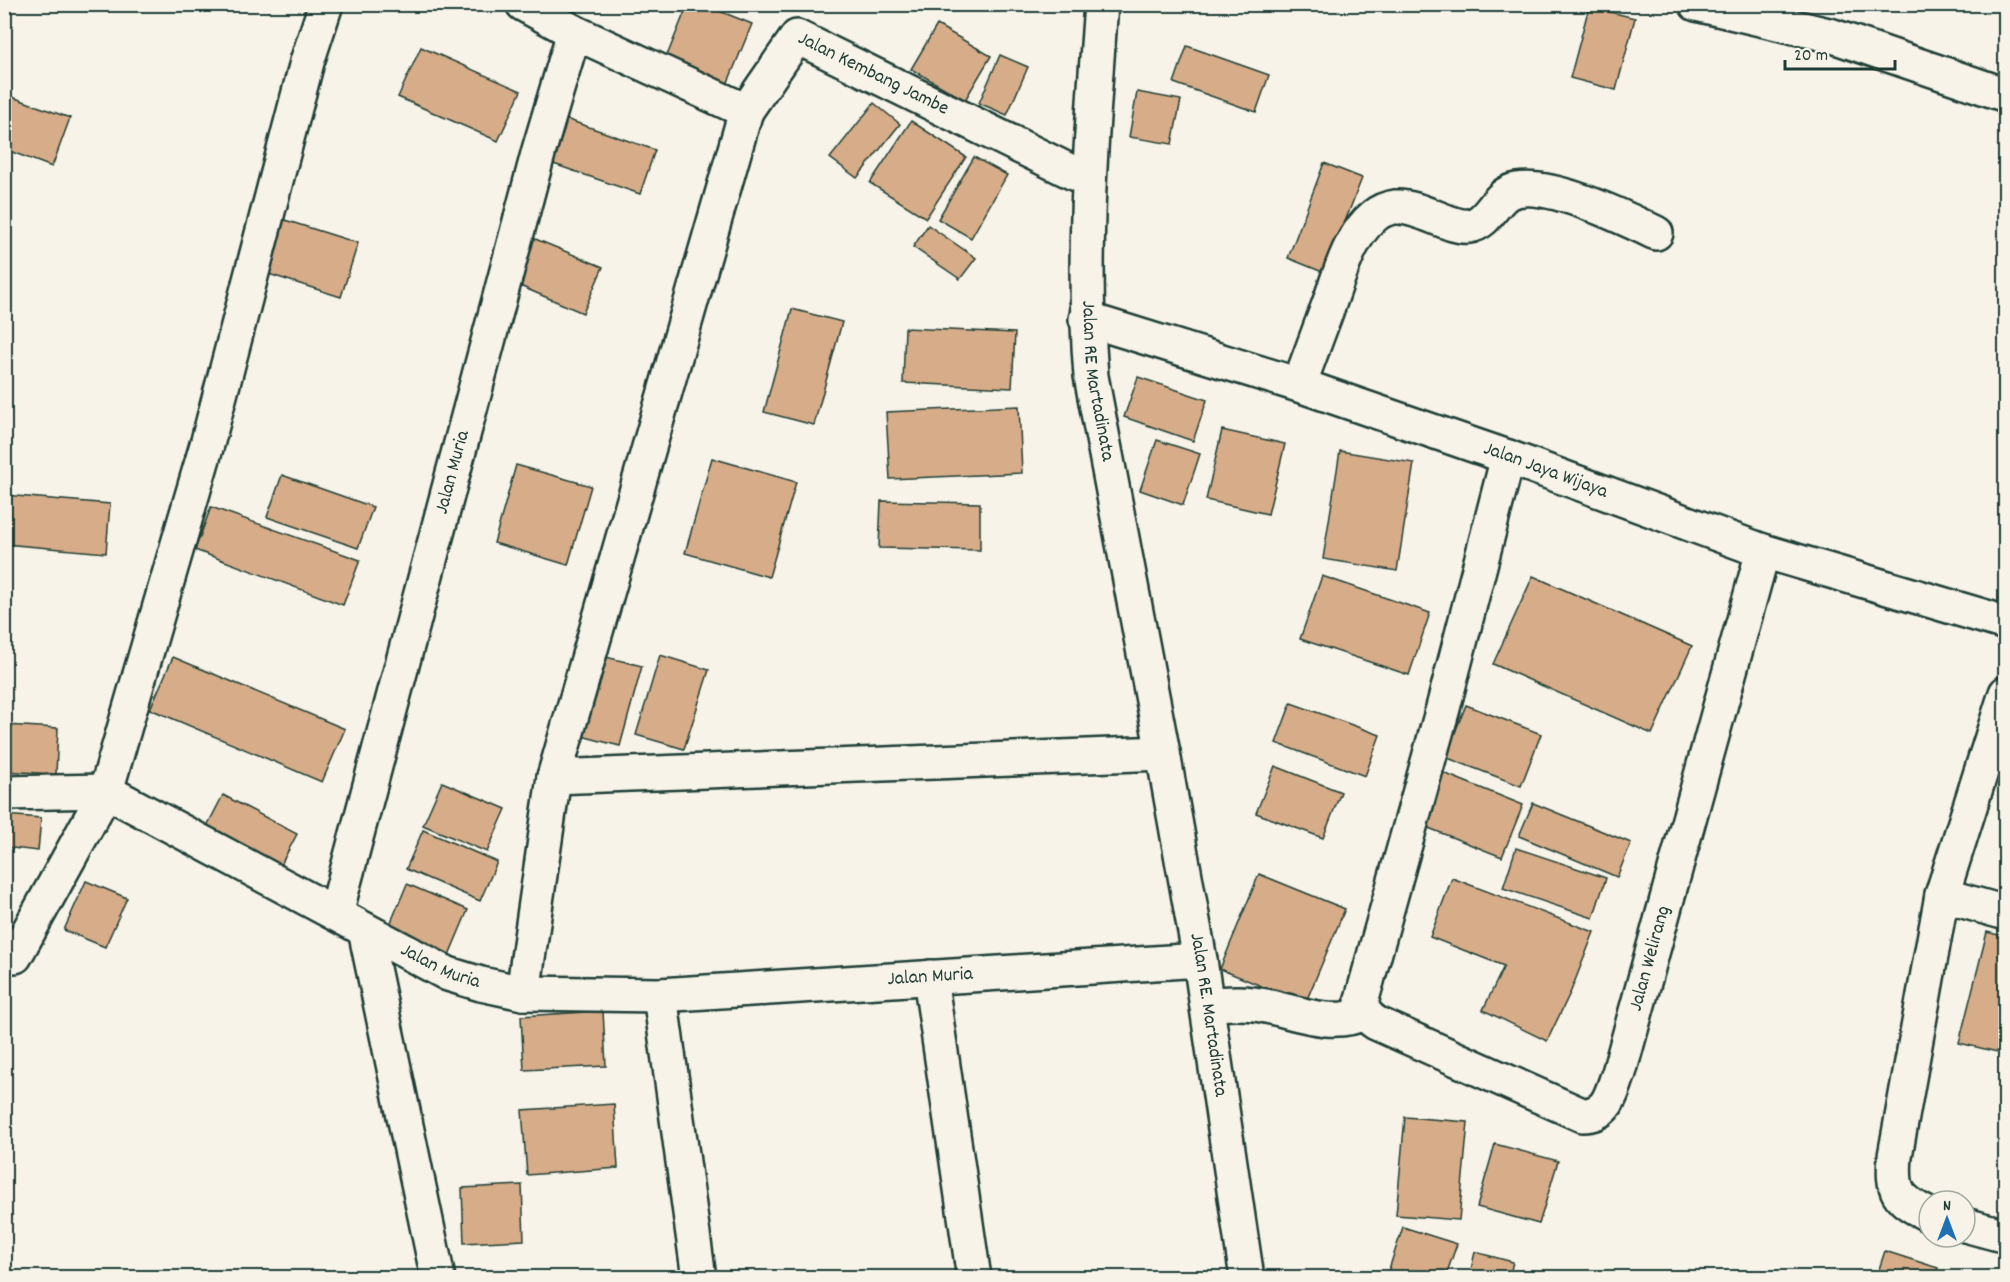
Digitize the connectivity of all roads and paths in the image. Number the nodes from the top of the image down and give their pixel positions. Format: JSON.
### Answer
{"nodes":[{"id":1,"x":326,"y":4,"type":"edge"},
{"id":2,"x":1101,"y":4,"type":"edge"},
{"id":3,"x":1696,"y":4,"type":"edge"},
{"id":4,"x":530,"y":6,"type":"edge"},
{"id":5,"x":574,"y":32,"type":"junction"},
{"id":6,"x":2006,"y":95,"type":"edge"},
{"id":7,"x":746,"y":111,"type":"junction"},
{"id":8,"x":1088,"y":180,"type":"junction"},
{"id":9,"x":1656,"y":233,"type":"dead end"},
{"id":10,"x":1086,"y":319,"type":"junction"},
{"id":11,"x":1299,"y":386,"type":"junction"},
{"id":12,"x":1508,"y":457,"type":"junction"},
{"id":13,"x":1763,"y":551,"type":"junction"},
{"id":14,"x":2006,"y":623,"type":"edge"},
{"id":15,"x":2006,"y":693,"type":"edge"},
{"id":16,"x":1163,"y":753,"type":"junction"},
{"id":17,"x":554,"y":777,"type":"junction"},
{"id":18,"x":106,"y":791,"type":"junction"},
{"id":19,"x":4,"y":793,"type":"edge"},
{"id":20,"x":1942,"y":895,"type":"junction"},
{"id":21,"x":336,"y":913,"type":"junction"},
{"id":22,"x":2006,"y":913,"type":"edge"},
{"id":23,"x":365,"y":930,"type":"junction"},
{"id":24,"x":15,"y":956,"type":"dead end"},
{"id":25,"x":1200,"y":960,"type":"junction"},
{"id":26,"x":930,"y":977,"type":"junction"},
{"id":27,"x":523,"y":993,"type":"junction"},
{"id":28,"x":660,"y":995,"type":"junction"},
{"id":29,"x":1207,"y":1005,"type":"junction"},
{"id":30,"x":1364,"y":1013,"type":"junction"},
{"id":31,"x":1917,"y":1208,"type":"edge"},
{"id":32,"x":1977,"y":1228,"type":"edge"},
{"id":33,"x":2006,"y":1236,"type":"edge"},
{"id":34,"x":438,"y":1278,"type":"edge"},
{"id":35,"x":699,"y":1278,"type":"edge"},
{"id":36,"x":974,"y":1278,"type":"edge"},
{"id":37,"x":1247,"y":1278,"type":"edge"}],
"edges":[{"from":1,"to":18,"type":"street"},
{"from":2,"to":8,"type":"street","name":"Jalan RE Martadinata"},
{"from":3,"to":6,"type":"street"},
{"from":4,"to":5,"type":"street"},
{"from":5,"to":7,"type":"street"},
{"from":5,"to":21,"type":"street","name":"Jalan Muria"},
{"from":7,"to":8,"type":"street","name":"Jalan Kembang Jambe"},
{"from":7,"to":17,"type":"street"},
{"from":8,"to":10,"type":"street","name":"Jalan RE Martadinata"},
{"from":9,"to":11,"type":"street"},
{"from":10,"to":11,"type":"street","name":"Jalan Jaya Wijaya"},
{"from":10,"to":16,"type":"street","name":"Jalan RE Martadinata"},
{"from":11,"to":12,"type":"street","name":"Jalan Jaya Wijaya"},
{"from":12,"to":13,"type":"street","name":"Jalan Jaya Wijaya"},
{"from":12,"to":30,"type":"street"},
{"from":13,"to":14,"type":"street","name":"Jalan Jaya Wijaya"},
{"from":13,"to":30,"type":"street","name":"Jalan Welirang"},
{"from":15,"to":20,"type":"street"},
{"from":16,"to":17,"type":"street"},
{"from":16,"to":25,"type":"street","name":"Jalan RE. Martadinata"},
{"from":17,"to":27,"type":"street"},
{"from":18,"to":19,"type":"street"},
{"from":18,"to":21,"type":"street","name":"Jalan Muria"},
{"from":18,"to":24,"type":"street"},
{"from":20,"to":22,"type":"street"},
{"from":20,"to":31,"type":"street"},
{"from":21,"to":23,"type":"street","name":"Jalan Muria"},
{"from":23,"to":27,"type":"street","name":"Jalan Muria"},
{"from":23,"to":34,"type":"street"},
{"from":25,"to":26,"type":"street","name":"Jalan Muria"},
{"from":25,"to":29,"type":"street","name":"Jalan RE. Martadinata"},
{"from":26,"to":28,"type":"street","name":"Jalan Muria"},
{"from":26,"to":36,"type":"street"},
{"from":27,"to":28,"type":"street","name":"Jalan Muria"},
{"from":28,"to":35,"type":"street"},
{"from":29,"to":30,"type":"street"},
{"from":29,"to":37,"type":"street","name":"Jalan RE. Martadinata"},
{"from":32,"to":33,"type":"street"}]}
